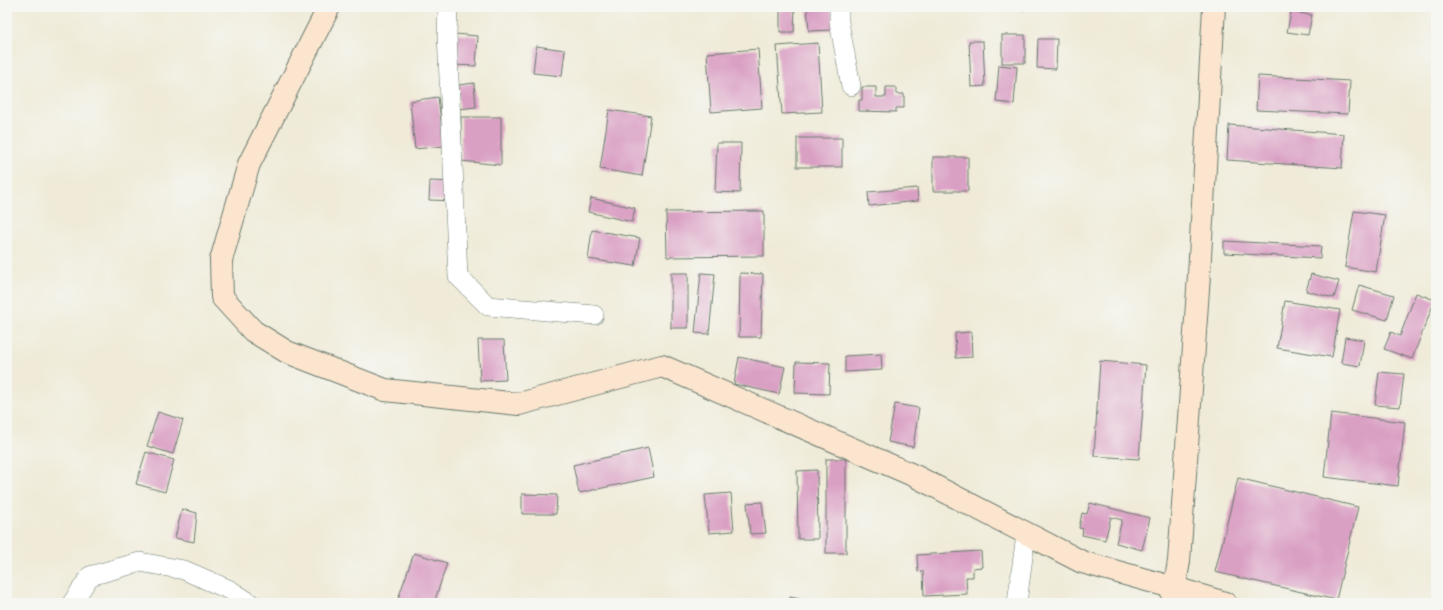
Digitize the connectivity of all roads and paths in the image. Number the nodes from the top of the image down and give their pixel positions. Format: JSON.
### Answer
{"nodes":[{"id":1,"x":329,"y":7,"type":"edge"},
{"id":2,"x":448,"y":7,"type":"edge"},
{"id":3,"x":839,"y":7,"type":"edge"},
{"id":4,"x":1214,"y":7,"type":"edge"},
{"id":5,"x":851,"y":86,"type":"dead end"},
{"id":6,"x":594,"y":315,"type":"dead end"},
{"id":7,"x":1026,"y":534,"type":"junction"},
{"id":8,"x":1173,"y":595,"type":"edge"},
{"id":9,"x":72,"y":603,"type":"edge"},
{"id":10,"x":250,"y":603,"type":"edge"},
{"id":11,"x":1018,"y":603,"type":"edge"},
{"id":12,"x":1225,"y":603,"type":"edge"}],
"edges":[{"from":1,"to":7,"type":"street"},
{"from":2,"to":6,"type":"street"},
{"from":3,"to":5,"type":"street"},
{"from":4,"to":8,"type":"street"},
{"from":7,"to":8,"type":"street"},
{"from":7,"to":11,"type":"street"},
{"from":8,"to":12,"type":"street"},
{"from":9,"to":10,"type":"street"}]}
